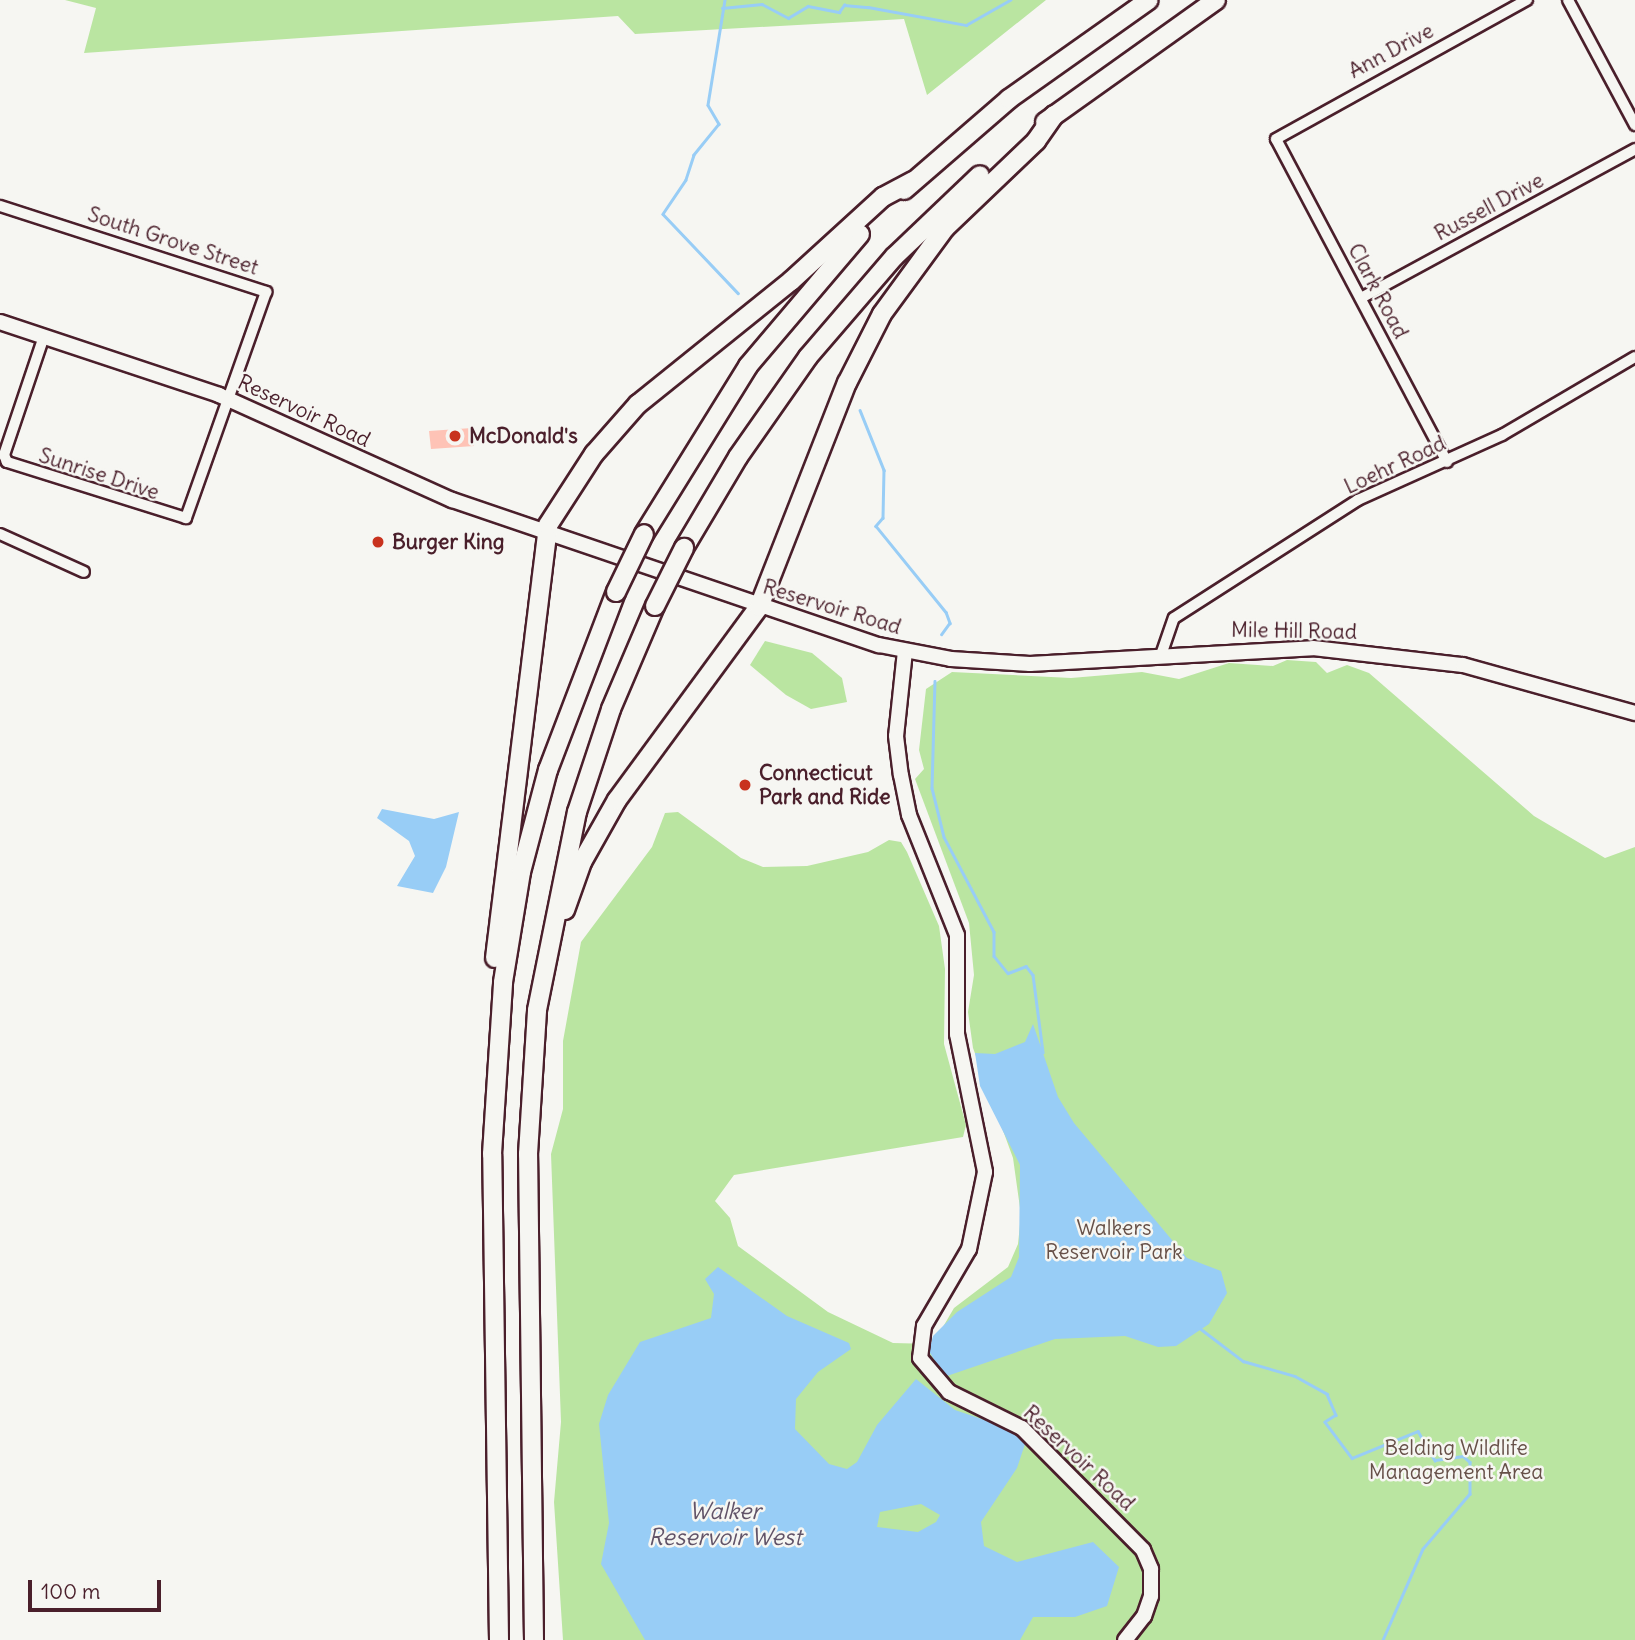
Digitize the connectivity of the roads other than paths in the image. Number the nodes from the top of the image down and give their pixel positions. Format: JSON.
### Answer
{"nodes":[{"id":1,"x":1149,"y":0,"type":"edge"},
{"id":2,"x":1216,"y":0,"type":"edge"},
{"id":3,"x":1527,"y":0,"type":"edge"},
{"id":4,"x":1568,"y":0,"type":"edge"},
{"id":5,"x":1054,"y":115,"type":"junction"},
{"id":6,"x":1635,"y":125,"type":"edge"},
{"id":7,"x":1276,"y":139,"type":"joint"},
{"id":8,"x":1635,"y":149,"type":"edge"},
{"id":9,"x":913,"y":181,"type":"junction"},
{"id":10,"x":0,"y":206,"type":"edge"},
{"id":11,"x":1361,"y":298,"type":"junction"},
{"id":12,"x":0,"y":322,"type":"edge"},
{"id":13,"x":44,"y":336,"type":"junction"},
{"id":14,"x":1635,"y":357,"type":"edge"},
{"id":15,"x":232,"y":400,"type":"junction"},
{"id":16,"x":1447,"y":462,"type":"junction"},
{"id":17,"x":545,"y":533,"type":"junction"},
{"id":18,"x":0,"y":534,"type":"edge"},
{"id":19,"x":84,"y":572,"type":"dead end"},
{"id":20,"x":759,"y":607,"type":"junction"},
{"id":21,"x":905,"y":651,"type":"junction"},
{"id":22,"x":1161,"y":655,"type":"junction"},
{"id":23,"x":1635,"y":713,"type":"edge"},
{"id":24,"x":544,"y":965,"type":"junction"},
{"id":25,"x":498,"y":1030,"type":"junction"},
{"id":26,"x":499,"y":1640,"type":"edge"},
{"id":27,"x":534,"y":1640,"type":"edge"},
{"id":28,"x":1125,"y":1640,"type":"edge"}],
"edges":[{"from":1,"to":9,"type":"highway"},
{"from":2,"to":5,"type":"highway"},
{"from":3,"to":7,"type":"street","name":"Ann Drive"},
{"from":4,"to":6,"type":"street"},
{"from":5,"to":20,"type":"highway"},
{"from":5,"to":24,"type":"highway","bridge":true},
{"from":7,"to":11,"type":"street","name":"Clark Road"},
{"from":8,"to":11,"type":"street","name":"Russell Drive"},
{"from":9,"to":17,"type":"highway"},
{"from":9,"to":25,"type":"highway","bridge":true},
{"from":10,"to":15,"type":"street","name":"South Grove Street"},
{"from":11,"to":16,"type":"street","name":"Clark Road"},
{"from":12,"to":13,"type":"main road","name":"Reservoir Road"},
{"from":13,"to":15,"type":"main road","name":"Reservoir Road"},
{"from":13,"to":15,"type":"street","name":"Sunrise Drive"},
{"from":14,"to":16,"type":"street","name":"Loehr Road"},
{"from":15,"to":17,"type":"main road","name":"Reservoir Road"},
{"from":16,"to":22,"type":"street","name":"Loehr Road"},
{"from":17,"to":20,"type":"main road","name":"Reservoir Road"},
{"from":17,"to":25,"type":"highway"},
{"from":18,"to":19,"type":"street"},
{"from":20,"to":21,"type":"main road","name":"Reservoir Road"},
{"from":20,"to":24,"type":"highway"},
{"from":21,"to":22,"type":"main road","name":"Mile Hill Road"},
{"from":21,"to":28,"type":"main road","name":"Reservoir Road"},
{"from":22,"to":23,"type":"main road","name":"Mile Hill Road"},
{"from":24,"to":27,"type":"highway"},
{"from":25,"to":26,"type":"highway"}]}
